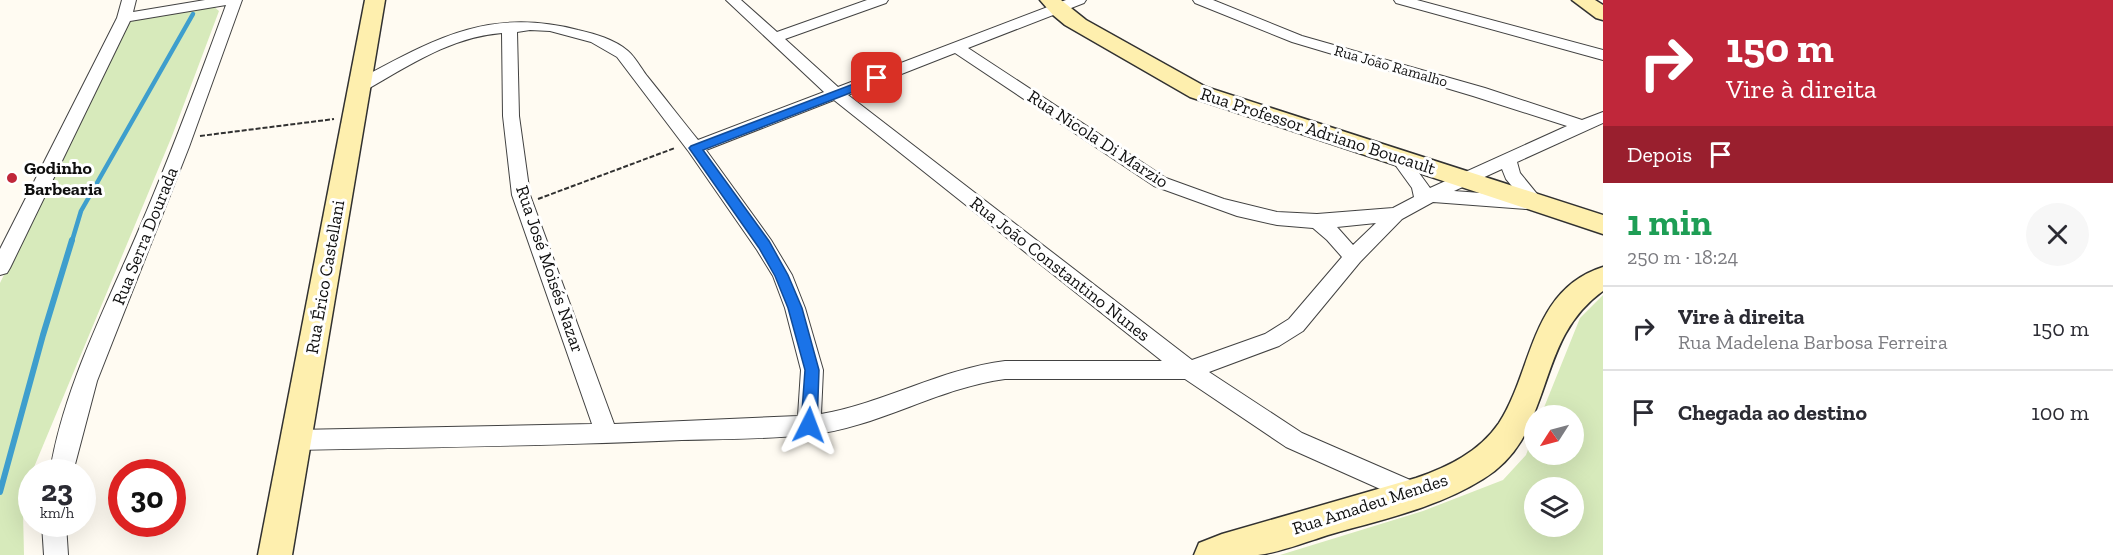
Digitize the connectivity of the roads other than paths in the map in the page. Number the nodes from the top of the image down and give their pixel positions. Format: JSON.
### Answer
{"nodes":[{"id":1,"x":129,"y":0,"type":"edge"},
{"id":2,"x":233,"y":0,"type":"edge"},
{"id":3,"x":375,"y":0,"type":"edge"},
{"id":4,"x":735,"y":0,"type":"edge"},
{"id":5,"x":881,"y":0,"type":"edge"},
{"id":6,"x":1079,"y":0,"type":"edge"},
{"id":7,"x":1200,"y":0,"type":"edge"},
{"id":8,"x":1401,"y":0,"type":"edge"},
{"id":9,"x":1582,"y":0,"type":"edge"},
{"id":10,"x":1053,"y":4,"type":"edge"},
{"id":11,"x":1603,"y":14,"type":"edge"},
{"id":12,"x":124,"y":18,"type":"junction"},
{"id":13,"x":508,"y":28,"type":"junction"},
{"id":14,"x":775,"y":38,"type":"junction"},
{"id":15,"x":958,"y":48,"type":"junction"},
{"id":16,"x":1601,"y":54,"type":"edge"},
{"id":17,"x":360,"y":86,"type":"junction"},
{"id":18,"x":836,"y":94,"type":"junction"},
{"id":19,"x":1603,"y":117,"type":"edge"},
{"id":20,"x":1584,"y":126,"type":"junction"},
{"id":21,"x":693,"y":146,"type":"junction"},
{"id":22,"x":1400,"y":159,"type":"junction"},
{"id":23,"x":1508,"y":159,"type":"junction"},
{"id":24,"x":1465,"y":178,"type":"junction"},
{"id":25,"x":1427,"y":198,"type":"junction"},
{"id":26,"x":1539,"y":202,"type":"junction"},
{"id":27,"x":1396,"y":214,"type":"junction"},
{"id":28,"x":1318,"y":222,"type":"junction"},
{"id":29,"x":1603,"y":225,"type":"edge"},
{"id":30,"x":1353,"y":257,"type":"junction"},
{"id":31,"x":0,"y":268,"type":"edge"},
{"id":32,"x":1603,"y":277,"type":"edge"},
{"id":33,"x":1189,"y":370,"type":"junction"},
{"id":34,"x":809,"y":425,"type":"junction"},
{"id":35,"x":607,"y":434,"type":"junction"},
{"id":36,"x":296,"y":440,"type":"junction"},
{"id":37,"x":64,"y":459,"type":"edge"},
{"id":38,"x":1416,"y":494,"type":"junction"},
{"id":39,"x":55,"y":537,"type":"edge"},
{"id":40,"x":56,"y":555,"type":"edge"},
{"id":41,"x":275,"y":555,"type":"edge"},
{"id":42,"x":1211,"y":555,"type":"edge"}],
"edges":[{"from":1,"to":12,"type":"street"},
{"from":2,"to":12,"type":"street"},
{"from":2,"to":37,"type":"street","name":"Rua Serra Dourada"},
{"from":3,"to":17,"type":"street","name":"Rua Érico Castellani"},
{"from":4,"to":14,"type":"street","name":"Rua João Constantino Nunes"},
{"from":5,"to":14,"type":"street"},
{"from":6,"to":10,"type":"street"},
{"from":7,"to":20,"type":"street","name":"Rua João Ramalho"},
{"from":8,"to":16,"type":"street"},
{"from":9,"to":11,"type":"street"},
{"from":10,"to":15,"type":"street"},
{"from":10,"to":22,"type":"street","name":"Rua Professor Adriano Boucault"},
{"from":12,"to":31,"type":"street"},
{"from":13,"to":17,"type":"street"},
{"from":13,"to":21,"type":"street"},
{"from":13,"to":35,"type":"street","name":"Rua José Moisés Nazar"},
{"from":14,"to":18,"type":"street","name":"Rua João Constantino Nunes"},
{"from":15,"to":18,"type":"street"},
{"from":15,"to":28,"type":"street","name":"Rua Nicola Di Marzio"},
{"from":17,"to":36,"type":"street","name":"Rua Érico Castellani"},
{"from":18,"to":21,"type":"street"},
{"from":18,"to":33,"type":"street","name":"Rua João Constantino Nunes"},
{"from":19,"to":20,"type":"street"},
{"from":20,"to":23,"type":"street"},
{"from":21,"to":34,"type":"street"},
{"from":22,"to":24,"type":"street","name":"Rua Professor Adriano Boucault"},
{"from":22,"to":25,"type":"street"},
{"from":23,"to":24,"type":"street"},
{"from":23,"to":26,"type":"street"},
{"from":24,"to":25,"type":"street"},
{"from":24,"to":26,"type":"street","name":"Rua Professor Adriano Boucault"},
{"from":25,"to":26,"type":"street"},
{"from":25,"to":27,"type":"street"},
{"from":26,"to":29,"type":"street","name":"Rua Professor Adriano Boucault"},
{"from":27,"to":28,"type":"street","name":"Rua Nicola Di Marzio"},
{"from":27,"to":30,"type":"street"},
{"from":28,"to":30,"type":"street"},
{"from":30,"to":33,"type":"street"},
{"from":32,"to":38,"type":"street","name":"Rua Amadeu Mendes"},
{"from":33,"to":34,"type":"street"},
{"from":33,"to":38,"type":"street","name":"Rua João Constantino Nunes"},
{"from":34,"to":35,"type":"street"},
{"from":35,"to":36,"type":"street"},
{"from":36,"to":41,"type":"street","name":"Rua Érico Castellani"},
{"from":38,"to":42,"type":"street","name":"Rua Amadeu Mendes"},
{"from":39,"to":40,"type":"street"}]}
